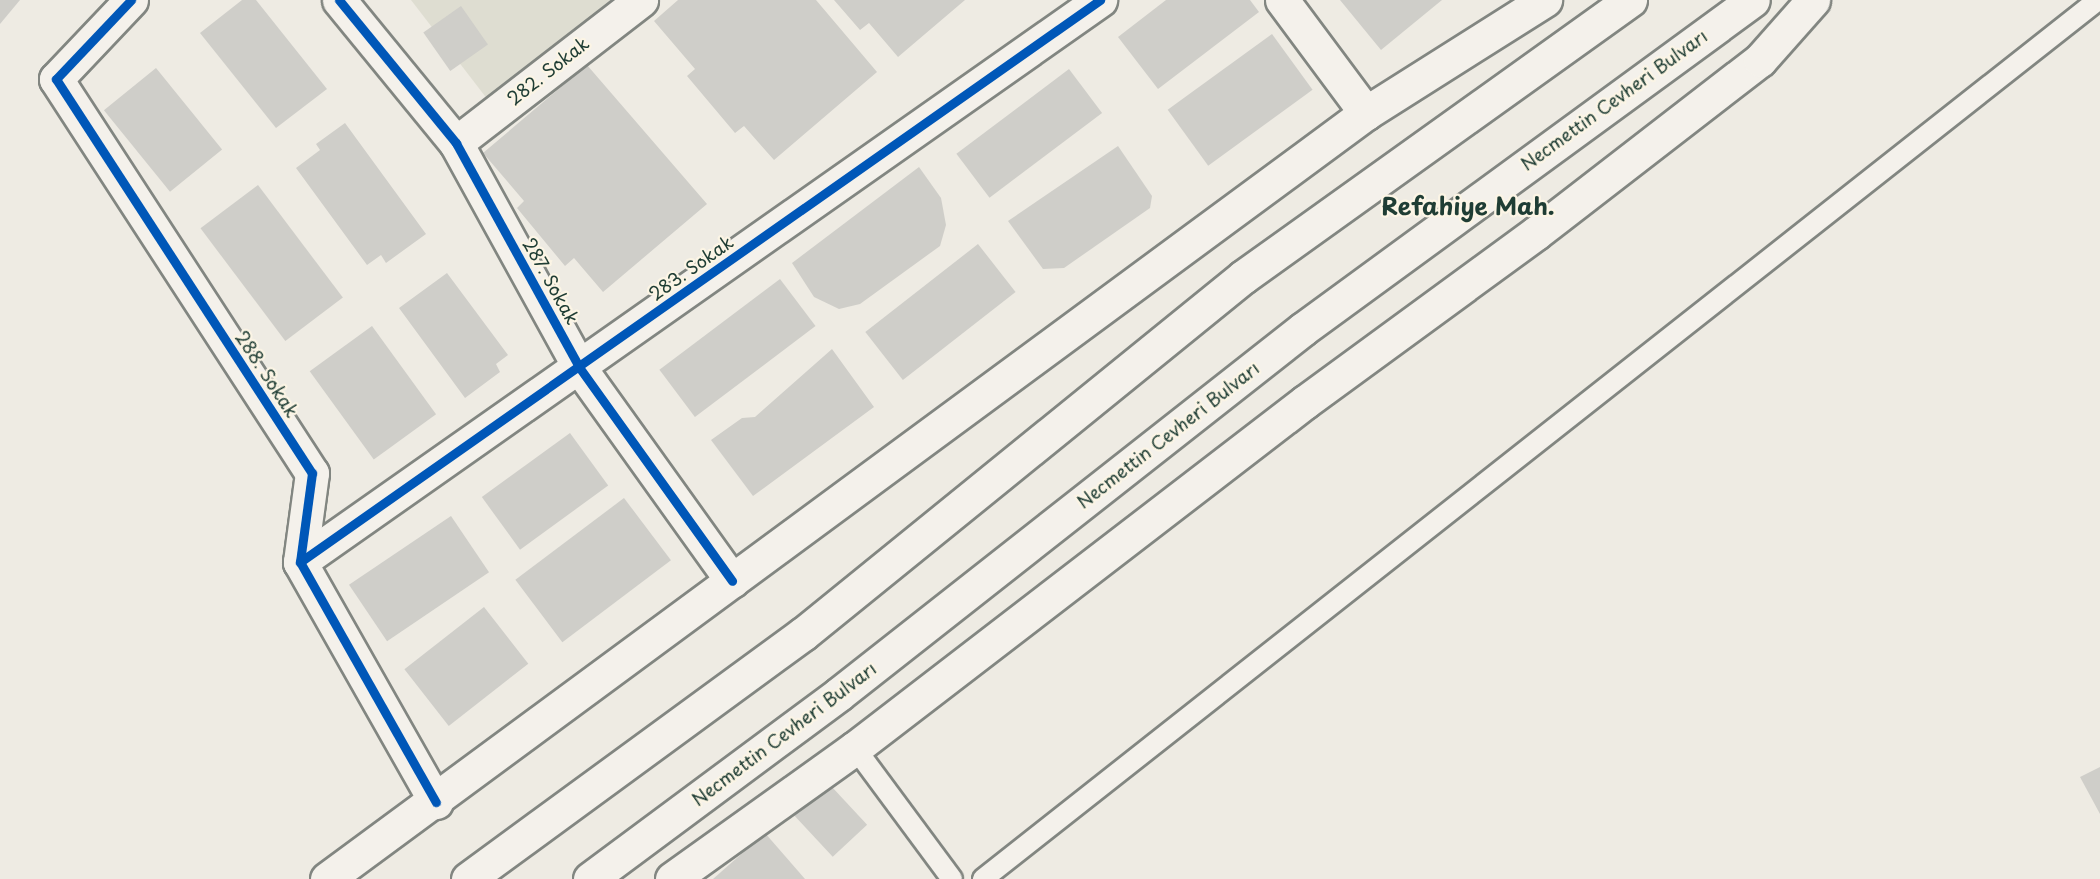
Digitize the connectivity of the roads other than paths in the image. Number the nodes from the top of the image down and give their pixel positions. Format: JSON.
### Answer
{"nodes":[{"id":1,"x":131,"y":0,"type":"edge"},
{"id":2,"x":339,"y":0,"type":"edge"},
{"id":3,"x":640,"y":0,"type":"edge"},
{"id":4,"x":1100,"y":0,"type":"edge"},
{"id":5,"x":1282,"y":0,"type":"edge"},
{"id":6,"x":1545,"y":0,"type":"edge"},
{"id":7,"x":1630,"y":0,"type":"edge"},
{"id":8,"x":1753,"y":0,"type":"edge"},
{"id":9,"x":1813,"y":0,"type":"edge"},
{"id":10,"x":2098,"y":0,"type":"edge"},
{"id":11,"x":1366,"y":113,"type":"junction"},
{"id":12,"x":456,"y":143,"type":"junction"},
{"id":13,"x":579,"y":367,"type":"junction"},
{"id":14,"x":300,"y":562,"type":"junction"},
{"id":15,"x":732,"y":581,"type":"junction"},
{"id":16,"x":855,"y":748,"type":"junction"},
{"id":17,"x":435,"y":802,"type":"junction"},
{"id":18,"x":327,"y":879,"type":"edge"},
{"id":19,"x":468,"y":879,"type":"edge"},
{"id":20,"x":590,"y":879,"type":"edge"},
{"id":21,"x":672,"y":879,"type":"edge"},
{"id":22,"x":952,"y":879,"type":"edge"},
{"id":23,"x":983,"y":879,"type":"edge"}],
"edges":[{"from":1,"to":14,"type":"main road","name":"288. Sokak"},
{"from":2,"to":12,"type":"main road","name":"287. Sokak"},
{"from":3,"to":12,"type":"main road","name":"282. Sokak"},
{"from":4,"to":13,"type":"main road","name":"283. Sokak"},
{"from":5,"to":11,"type":"main road"},
{"from":6,"to":11,"type":"main road"},
{"from":7,"to":19,"type":"main road"},
{"from":8,"to":20,"type":"main road","name":"Necmettin Cevheri Bulvarı"},
{"from":9,"to":16,"type":"main road"},
{"from":10,"to":23,"type":"lane"},
{"from":11,"to":15,"type":"main road"},
{"from":12,"to":13,"type":"main road","name":"287. Sokak"},
{"from":13,"to":14,"type":"main road","name":"283. Sokak"},
{"from":13,"to":15,"type":"main road","name":"287. Sokak"},
{"from":14,"to":17,"type":"main road"},
{"from":15,"to":17,"type":"main road"},
{"from":16,"to":21,"type":"main road"},
{"from":16,"to":22,"type":"lane"},
{"from":17,"to":18,"type":"main road"}]}
